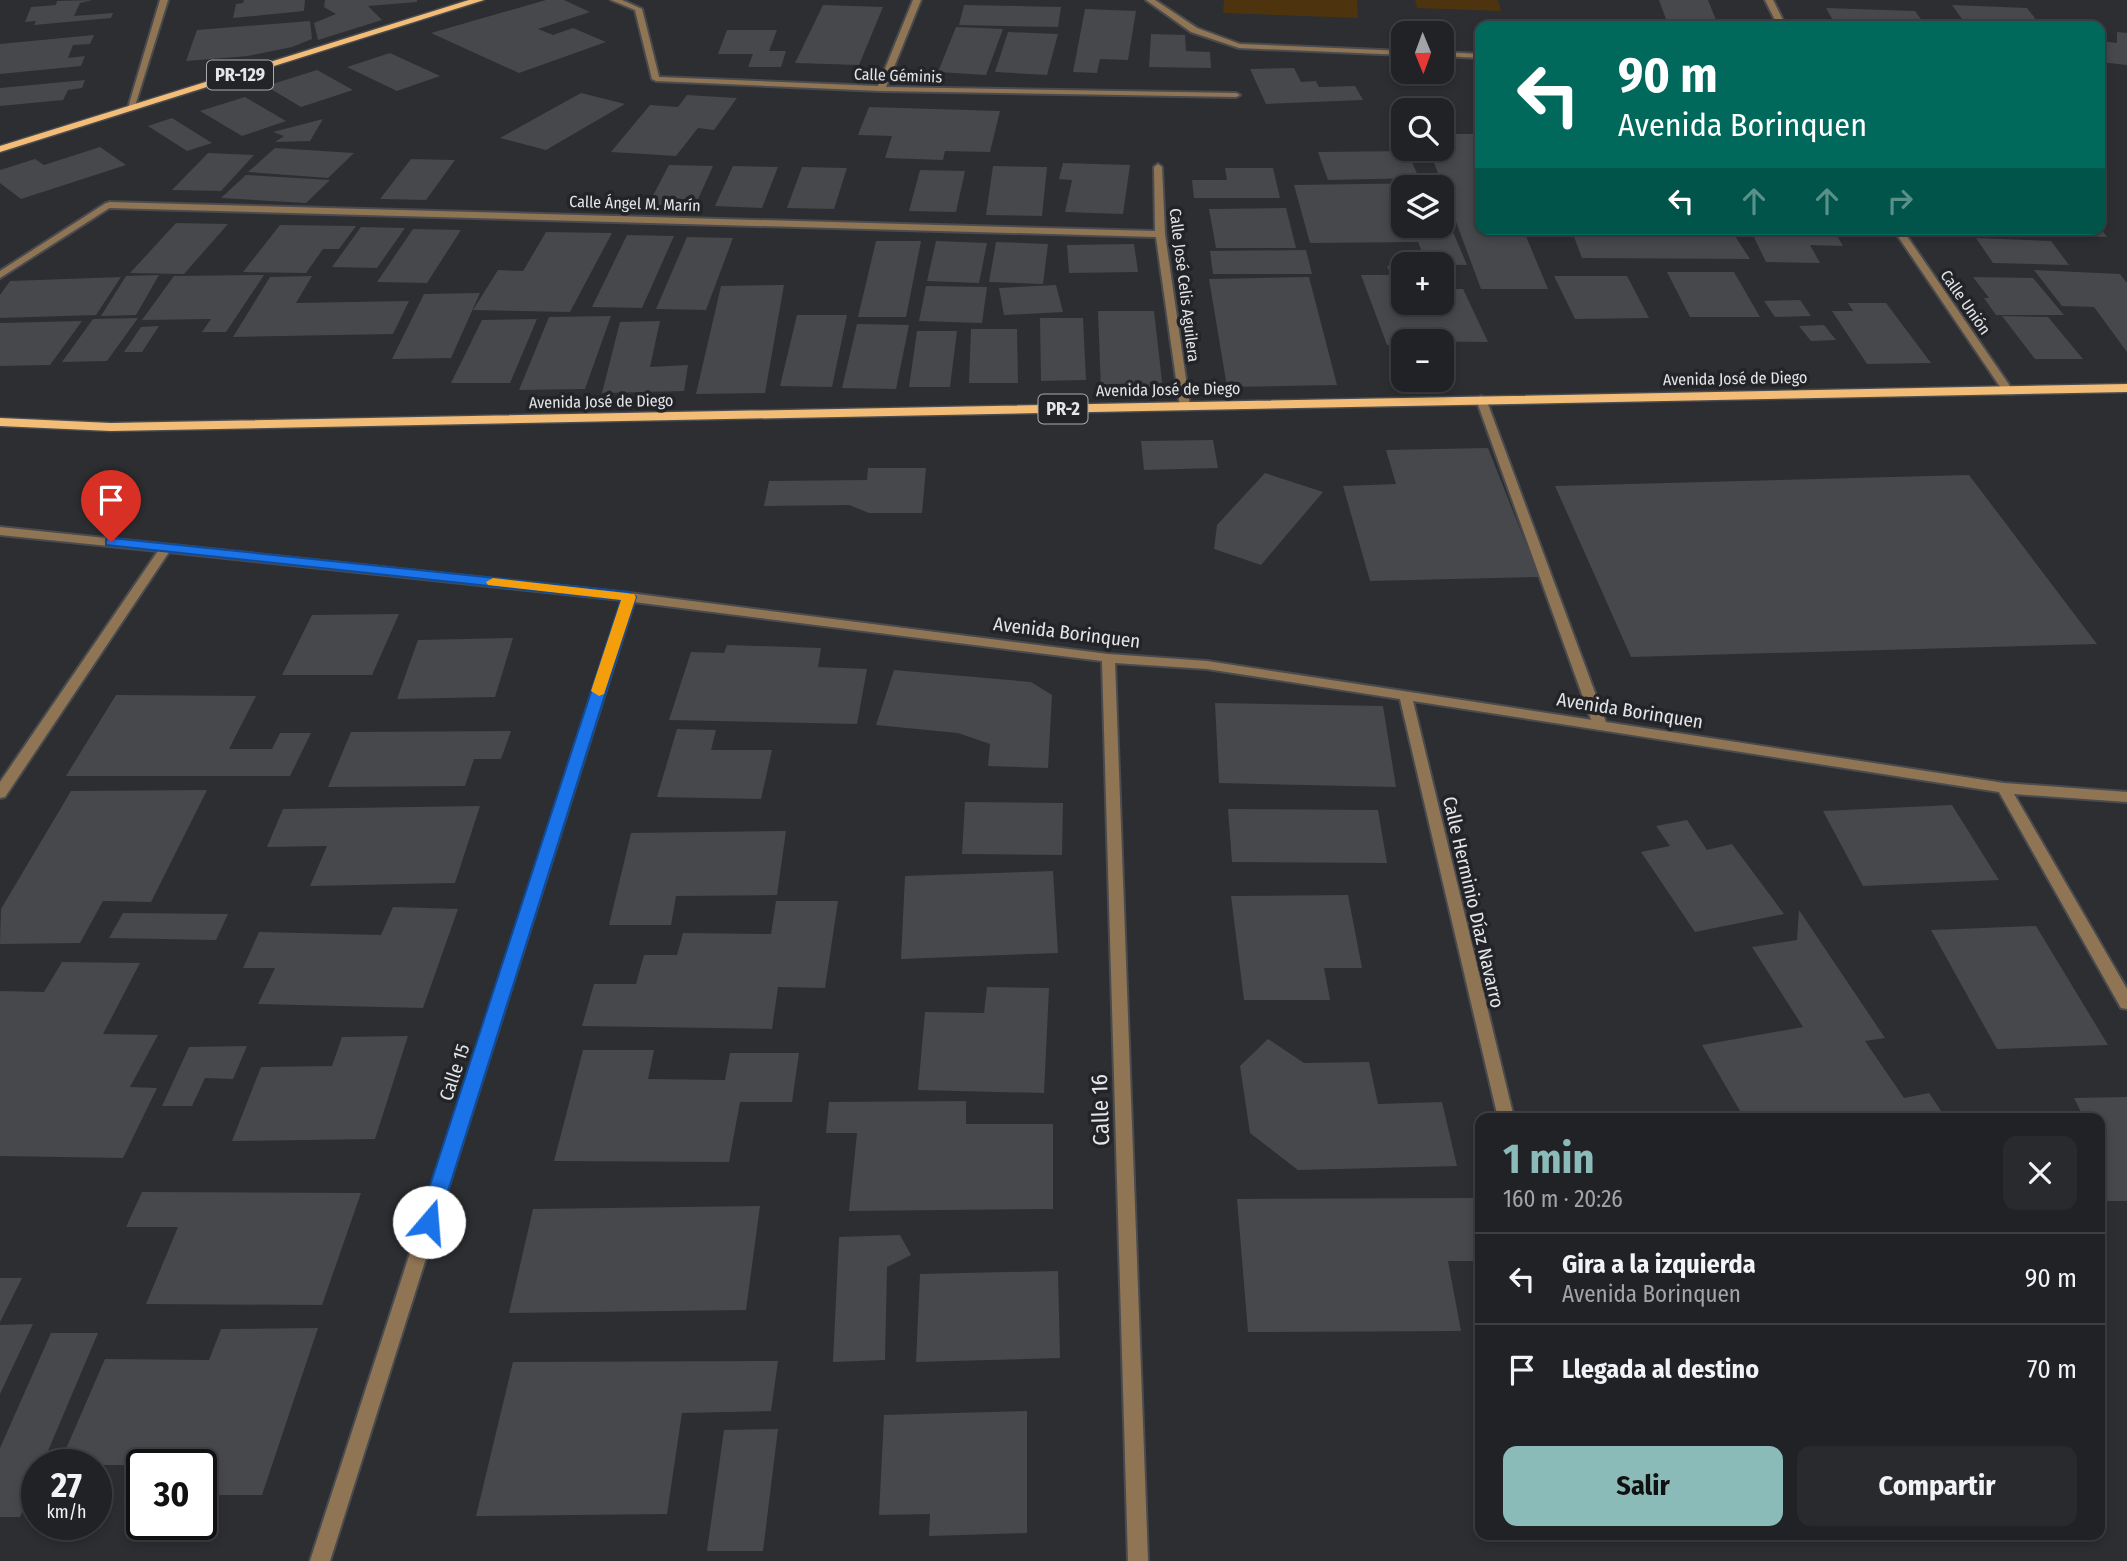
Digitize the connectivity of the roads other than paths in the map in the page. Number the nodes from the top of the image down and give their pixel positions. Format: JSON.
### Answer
{"nodes":[{"id":1,"x":164,"y":0,"type":"edge"},
{"id":2,"x":479,"y":0,"type":"edge"},
{"id":3,"x":615,"y":0,"type":"edge"},
{"id":4,"x":917,"y":0,"type":"edge"},
{"id":5,"x":1150,"y":0,"type":"edge"},
{"id":6,"x":1769,"y":0,"type":"edge"},
{"id":7,"x":1780,"y":21,"type":"edge"},
{"id":8,"x":1391,"y":52,"type":"edge"},
{"id":9,"x":1454,"y":55,"type":"edge"},
{"id":10,"x":1475,"y":56,"type":"edge"},
{"id":11,"x":881,"y":89,"type":"junction"},
{"id":12,"x":1236,"y":96,"type":"dead end"},
{"id":13,"x":130,"y":109,"type":"junction"},
{"id":14,"x":0,"y":149,"type":"edge"},
{"id":15,"x":1158,"y":167,"type":"dead end"},
{"id":16,"x":1160,"y":234,"type":"junction"},
{"id":17,"x":1901,"y":235,"type":"edge"},
{"id":18,"x":0,"y":275,"type":"edge"},
{"id":19,"x":2127,"y":388,"type":"edge"},
{"id":20,"x":2009,"y":392,"type":"junction"},
{"id":21,"x":1481,"y":399,"type":"junction"},
{"id":22,"x":1185,"y":407,"type":"junction"},
{"id":23,"x":0,"y":422,"type":"edge"},
{"id":24,"x":0,"y":531,"type":"edge"},
{"id":25,"x":166,"y":548,"type":"junction"},
{"id":26,"x":629,"y":597,"type":"junction"},
{"id":27,"x":1108,"y":658,"type":"junction"},
{"id":28,"x":1405,"y":694,"type":"junction"},
{"id":29,"x":1600,"y":725,"type":"junction"},
{"id":30,"x":2004,"y":788,"type":"junction"},
{"id":31,"x":0,"y":793,"type":"edge"},
{"id":32,"x":2127,"y":797,"type":"edge"},
{"id":33,"x":2127,"y":1003,"type":"edge"},
{"id":34,"x":1505,"y":1113,"type":"edge"},
{"id":35,"x":320,"y":1561,"type":"edge"},
{"id":36,"x":1138,"y":1561,"type":"edge"}],
"edges":[{"from":1,"to":13,"type":"street"},
{"from":2,"to":13,"type":"main road","number":"PR-129"},
{"from":3,"to":11,"type":"street","name":"Calle Géminis"},
{"from":4,"to":11,"type":"street"},
{"from":5,"to":8,"type":"street"},
{"from":6,"to":7,"type":"street"},
{"from":9,"to":10,"type":"street"},
{"from":11,"to":12,"type":"street","name":"Calle Géminis"},
{"from":13,"to":14,"type":"main road","number":"PR-129"},
{"from":15,"to":16,"type":"street","name":"Calle José Celis Aguilera"},
{"from":16,"to":18,"type":"street","name":"Calle Ángel M. Marín"},
{"from":16,"to":22,"type":"street","name":"Calle José Celis Aguilera"},
{"from":17,"to":20,"type":"street","name":"Calle Unión"},
{"from":19,"to":20,"type":"main road","name":"Avenida José de Diego","number":"PR-2"},
{"from":20,"to":21,"type":"main road","name":"Avenida José de Diego","number":"PR-2"},
{"from":21,"to":22,"type":"main road","name":"Avenida José de Diego","number":"PR-2"},
{"from":21,"to":29,"type":"street"},
{"from":22,"to":23,"type":"main road","name":"Avenida José de Diego","number":"PR-2"},
{"from":24,"to":25,"type":"street","name":"Avenida Borinquen"},
{"from":25,"to":26,"type":"street","name":"Avenida Borinquen"},
{"from":25,"to":31,"type":"street"},
{"from":26,"to":27,"type":"street","name":"Avenida Borinquen"},
{"from":26,"to":35,"type":"street","name":"Calle 15"},
{"from":27,"to":28,"type":"street","name":"Avenida Borinquen"},
{"from":27,"to":36,"type":"street","name":"Calle 16"},
{"from":28,"to":29,"type":"street","name":"Avenida Borinquen"},
{"from":28,"to":34,"type":"street","name":"Calle Herminio Díaz Navarro"},
{"from":29,"to":30,"type":"street","name":"Avenida Borinquen"},
{"from":30,"to":32,"type":"street","name":"Avenida Borinquen"},
{"from":30,"to":33,"type":"street"}]}
